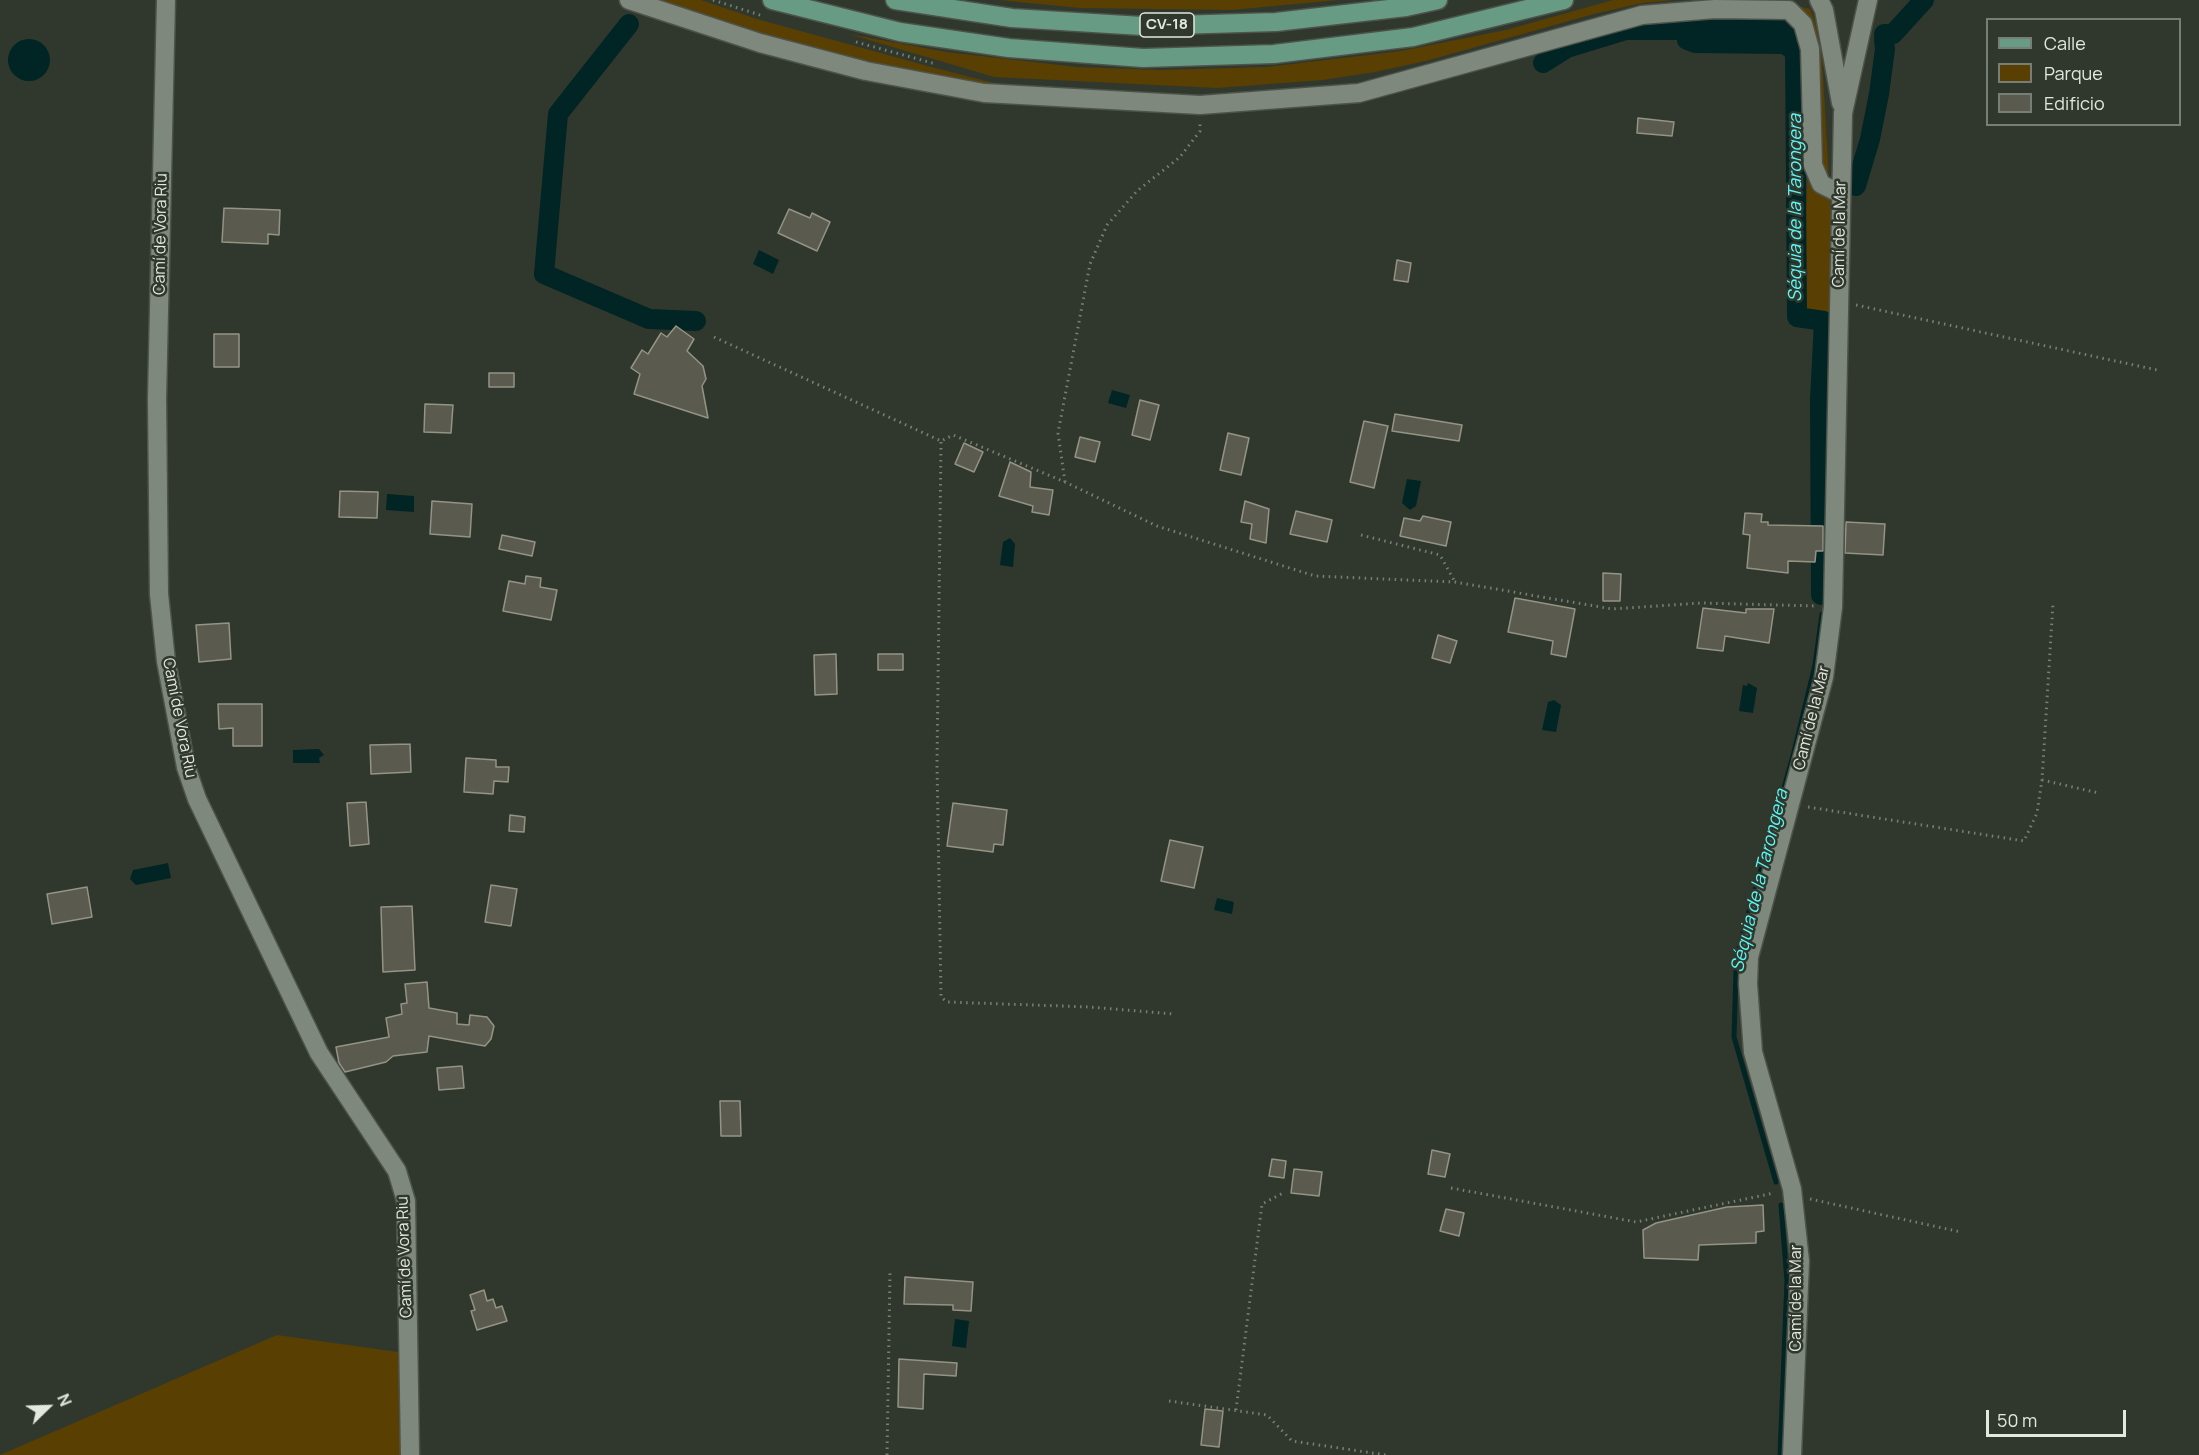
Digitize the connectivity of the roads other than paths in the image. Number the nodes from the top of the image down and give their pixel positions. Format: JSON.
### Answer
{"nodes":[{"id":1,"x":166,"y":0,"type":"edge"},
{"id":2,"x":629,"y":0,"type":"edge"},
{"id":3,"x":772,"y":0,"type":"edge"},
{"id":4,"x":895,"y":0,"type":"edge"},
{"id":5,"x":1438,"y":0,"type":"edge"},
{"id":6,"x":1564,"y":0,"type":"edge"},
{"id":7,"x":1818,"y":0,"type":"edge"},
{"id":8,"x":1868,"y":0,"type":"edge"},
{"id":9,"x":1843,"y":113,"type":"junction"},
{"id":10,"x":1841,"y":194,"type":"junction"},
{"id":11,"x":410,"y":1455,"type":"edge"},
{"id":12,"x":1792,"y":1455,"type":"edge"}],
"edges":[{"from":1,"to":11,"type":"street","name":"Camí de Vora Riu"},
{"from":2,"to":10,"type":"street"},
{"from":3,"to":6,"type":"main road","number":"CV-18"},
{"from":4,"to":5,"type":"main road","number":"CV-18"},
{"from":7,"to":9,"type":"street","name":"Camí de la Mar"},
{"from":8,"to":9,"type":"street","name":"Camí de la Mar"},
{"from":9,"to":10,"type":"street","name":"Camí de la Mar"},
{"from":10,"to":12,"type":"street","name":"Camí de la Mar"}]}
